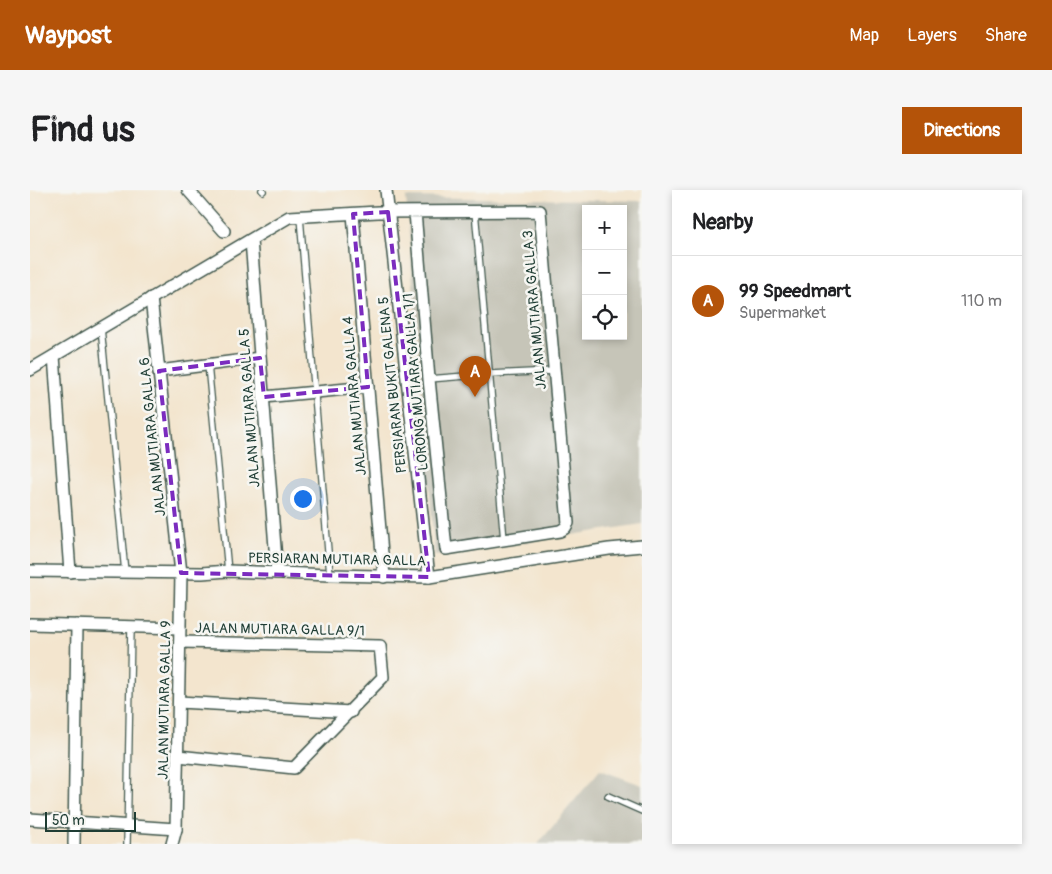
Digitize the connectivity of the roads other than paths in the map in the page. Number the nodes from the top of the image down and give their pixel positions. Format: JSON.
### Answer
{"nodes":[{"id":1,"x":188,"y":190,"type":"edge"},
{"id":2,"x":386,"y":190,"type":"edge"},
{"id":3,"x":388,"y":212,"type":"junction"},
{"id":4,"x":415,"y":212,"type":"junction"},
{"id":5,"x":475,"y":212,"type":"junction"},
{"id":6,"x":353,"y":214,"type":"junction"},
{"id":7,"x":300,"y":217,"type":"junction"},
{"id":8,"x":224,"y":231,"type":"dead end"},
{"id":9,"x":251,"y":240,"type":"junction"},
{"id":10,"x":151,"y":298,"type":"junction"},
{"id":11,"x":101,"y":328,"type":"junction"},
{"id":12,"x":54,"y":356,"type":"junction"},
{"id":13,"x":260,"y":358,"type":"junction"},
{"id":14,"x":208,"y":365,"type":"junction"},
{"id":15,"x":30,"y":370,"type":"edge"},
{"id":16,"x":160,"y":371,"type":"junction"},
{"id":17,"x":554,"y":371,"type":"junction"},
{"id":18,"x":490,"y":374,"type":"junction"},
{"id":19,"x":430,"y":379,"type":"junction"},
{"id":20,"x":368,"y":387,"type":"junction"},
{"id":21,"x":314,"y":392,"type":"junction"},
{"id":22,"x":264,"y":397,"type":"junction"},
{"id":23,"x":504,"y":540,"type":"junction"},
{"id":24,"x":642,"y":546,"type":"edge"},
{"id":25,"x":30,"y":571,"type":"edge"},
{"id":26,"x":228,"y":571,"type":"junction"},
{"id":27,"x":70,"y":572,"type":"junction"},
{"id":28,"x":125,"y":572,"type":"junction"},
{"id":29,"x":182,"y":573,"type":"junction"},
{"id":30,"x":277,"y":573,"type":"junction"},
{"id":31,"x":330,"y":575,"type":"junction"},
{"id":32,"x":384,"y":576,"type":"junction"},
{"id":33,"x":429,"y":577,"type":"junction"},
{"id":34,"x":30,"y":624,"type":"edge"},
{"id":35,"x":77,"y":625,"type":"junction"},
{"id":36,"x":131,"y":627,"type":"junction"},
{"id":37,"x":180,"y":628,"type":"junction"},
{"id":38,"x":180,"y":642,"type":"junction"},
{"id":39,"x":179,"y":702,"type":"junction"},
{"id":40,"x":351,"y":712,"type":"junction"},
{"id":41,"x":178,"y":756,"type":"junction"},
{"id":42,"x":608,"y":796,"type":"dead end"},
{"id":43,"x":642,"y":810,"type":"edge"},
{"id":44,"x":30,"y":819,"type":"edge"},
{"id":45,"x":75,"y":822,"type":"junction"},
{"id":46,"x":127,"y":826,"type":"junction"},
{"id":47,"x":176,"y":829,"type":"junction"},
{"id":48,"x":74,"y":844,"type":"edge"},
{"id":49,"x":127,"y":844,"type":"edge"},
{"id":50,"x":172,"y":844,"type":"edge"}],
"edges":[{"from":1,"to":8,"type":"street"},
{"from":2,"to":3,"type":"street","name":"PERSIARAN BUKIT GALENA 5"},
{"from":3,"to":4,"type":"street","name":"JALAN MUTIARA GALLA 3"},
{"from":3,"to":6,"type":"street","name":"JALAN MUTIARA GALLA 3"},
{"from":3,"to":33,"type":"street","name":"PERSIARAN BUKIT GALENA 5"},
{"from":4,"to":5,"type":"street","name":"JALAN MUTIARA GALLA 3"},
{"from":4,"to":19,"type":"street","name":"LORONG MUTIARA GALLA 1/1"},
{"from":5,"to":17,"type":"street","name":"JALAN MUTIARA GALLA 3"},
{"from":5,"to":18,"type":"lane"},
{"from":6,"to":7,"type":"street","name":"JALAN MUTIARA GALLA 3"},
{"from":6,"to":20,"type":"street","name":"JALAN MUTIARA GALLA 4"},
{"from":7,"to":9,"type":"street","name":"JALAN MUTIARA GALLA 3"},
{"from":7,"to":21,"type":"lane"},
{"from":9,"to":10,"type":"street","name":"JALAN MUTIARA GALLA 3"},
{"from":9,"to":13,"type":"street","name":"JALAN MUTIARA GALLA 5"},
{"from":10,"to":11,"type":"street","name":"JALAN MUTIARA GALLA 3"},
{"from":10,"to":16,"type":"street","name":"JALAN MUTIARA GALLA 6"},
{"from":11,"to":12,"type":"street","name":"JALAN MUTIARA GALLA 3"},
{"from":11,"to":28,"type":"lane"},
{"from":12,"to":15,"type":"street","name":"JALAN MUTIARA GALLA 3"},
{"from":12,"to":27,"type":"street"},
{"from":13,"to":14,"type":"street"},
{"from":13,"to":22,"type":"street","name":"JALAN MUTIARA GALLA 5"},
{"from":14,"to":16,"type":"street"},
{"from":14,"to":26,"type":"lane"},
{"from":16,"to":29,"type":"street","name":"JALAN MUTIARA GALLA 6"},
{"from":17,"to":18,"type":"lane"},
{"from":17,"to":23,"type":"street","name":"JALAN MUTIARA GALLA 3"},
{"from":18,"to":19,"type":"lane"},
{"from":18,"to":23,"type":"lane"},
{"from":19,"to":23,"type":"street","name":"LORONG MUTIARA GALLA 1/1"},
{"from":20,"to":21,"type":"street"},
{"from":20,"to":32,"type":"street","name":"JALAN MUTIARA GALLA 4"},
{"from":21,"to":22,"type":"street"},
{"from":21,"to":31,"type":"lane"},
{"from":22,"to":30,"type":"street","name":"JALAN MUTIARA GALLA 5"},
{"from":24,"to":33,"type":"street","name":"PERSIARAN MUTIARA GALLA"},
{"from":25,"to":27,"type":"street","name":"PERSIARAN MUTIARA GALLA"},
{"from":26,"to":29,"type":"street","name":"PERSIARAN MUTIARA GALLA"},
{"from":26,"to":30,"type":"street","name":"PERSIARAN MUTIARA GALLA"},
{"from":27,"to":28,"type":"street","name":"PERSIARAN MUTIARA GALLA"},
{"from":28,"to":29,"type":"street","name":"PERSIARAN MUTIARA GALLA"},
{"from":29,"to":37,"type":"street","name":"JALAN MUTIARA GALLA 9"},
{"from":30,"to":31,"type":"street","name":"PERSIARAN MUTIARA GALLA"},
{"from":31,"to":32,"type":"street","name":"PERSIARAN MUTIARA GALLA"},
{"from":32,"to":33,"type":"street","name":"PERSIARAN MUTIARA GALLA"},
{"from":34,"to":35,"type":"street"},
{"from":35,"to":36,"type":"street"},
{"from":35,"to":45,"type":"street"},
{"from":36,"to":37,"type":"street"},
{"from":36,"to":46,"type":"lane"},
{"from":37,"to":38,"type":"street","name":"JALAN MUTIARA GALLA 9"},
{"from":38,"to":39,"type":"street","name":"JALAN MUTIARA GALLA 9"},
{"from":38,"to":40,"type":"street","name":"JALAN MUTIARA GALLA 9/1"},
{"from":39,"to":40,"type":"street"},
{"from":39,"to":41,"type":"street","name":"JALAN MUTIARA GALLA 9"},
{"from":40,"to":41,"type":"street"},
{"from":41,"to":47,"type":"street","name":"JALAN MUTIARA GALLA 9"},
{"from":42,"to":43,"type":"lane"},
{"from":44,"to":45,"type":"street"},
{"from":45,"to":46,"type":"street"},
{"from":45,"to":48,"type":"street"},
{"from":46,"to":47,"type":"street"},
{"from":46,"to":49,"type":"lane"},
{"from":47,"to":50,"type":"street","name":"JALAN MUTIARA GALLA 9"}]}
